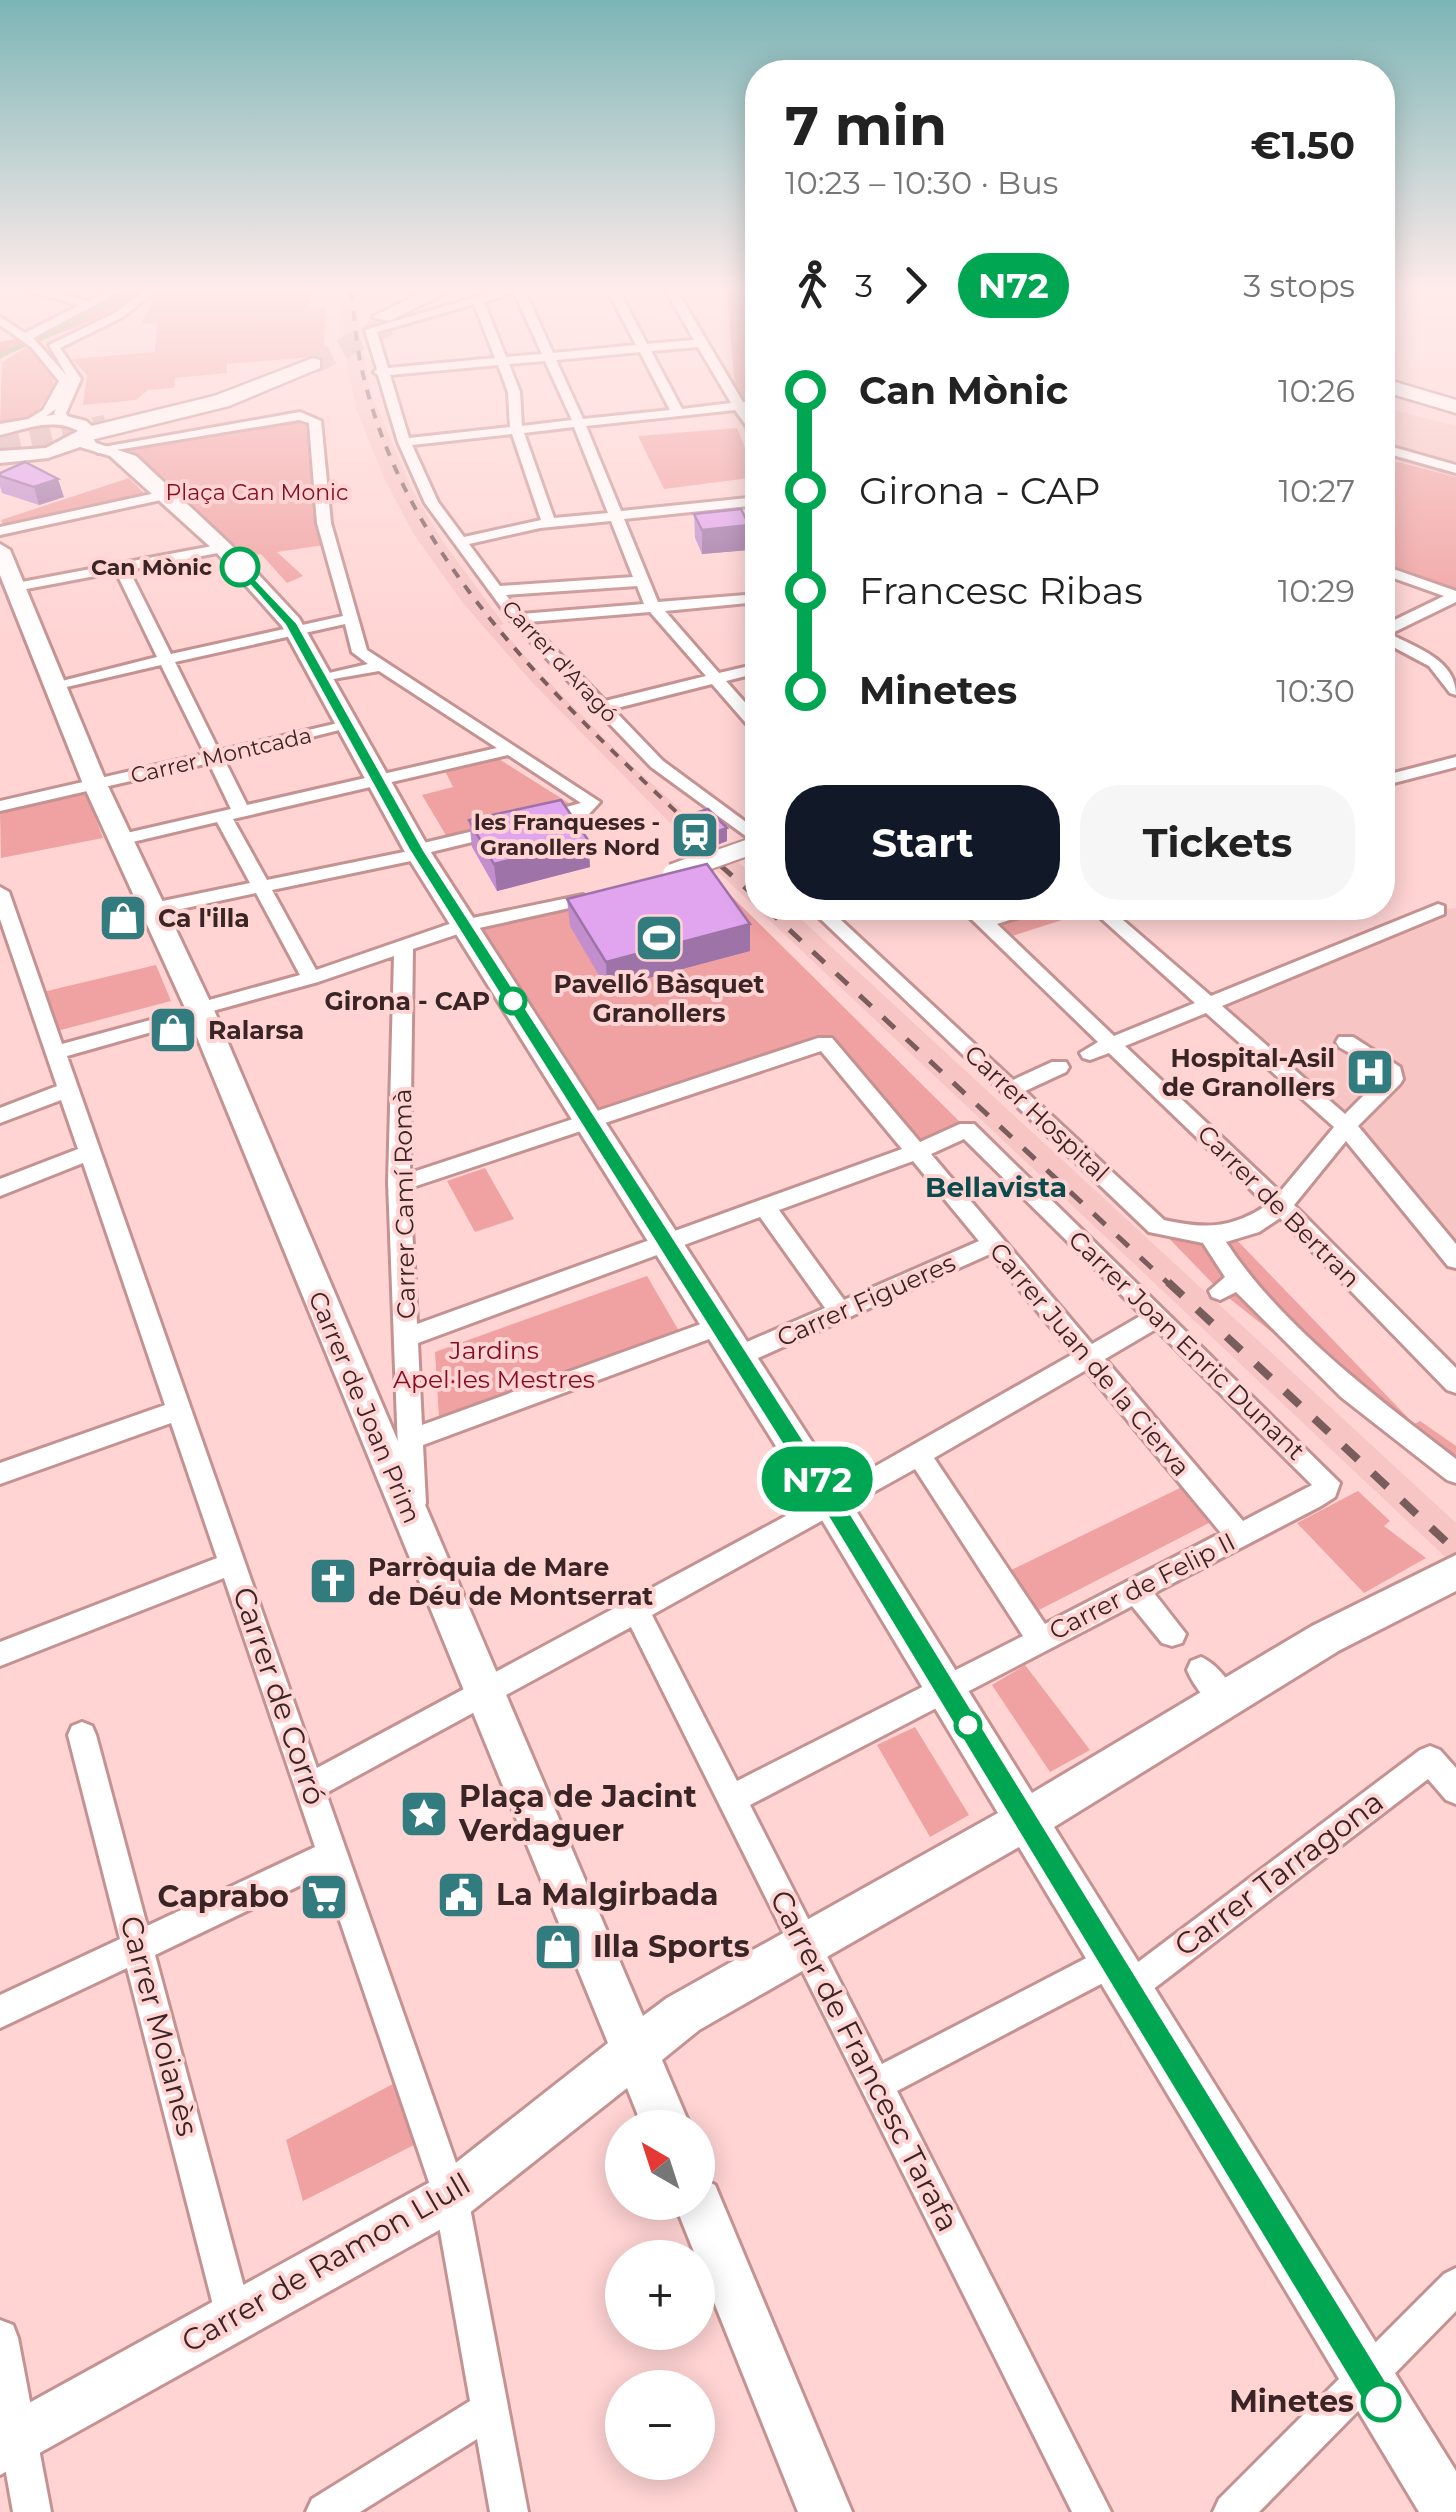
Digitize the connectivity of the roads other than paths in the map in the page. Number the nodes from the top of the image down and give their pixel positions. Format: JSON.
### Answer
{"nodes":[{"id":1,"x":50,"y":408,"type":"edge"},
{"id":2,"x":62,"y":408,"type":"edge"},
{"id":3,"x":194,"y":408,"type":"edge"},
{"id":4,"x":392,"y":408,"type":"edge"},
{"id":5,"x":515,"y":408,"type":"edge"},
{"id":6,"x":572,"y":408,"type":"edge"},
{"id":7,"x":675,"y":408,"type":"edge"},
{"id":8,"x":715,"y":408,"type":"edge"},
{"id":9,"x":1420,"y":408,"type":"edge"},
{"id":10,"x":677,"y":412,"type":"junction"},
{"id":11,"x":1456,"y":414,"type":"edge"},
{"id":12,"x":578,"y":421,"type":"junction"},
{"id":13,"x":10,"y":427,"type":"edge"},
{"id":14,"x":516,"y":429,"type":"junction"},
{"id":15,"x":99,"y":436,"type":"junction"},
{"id":16,"x":404,"y":442,"type":"junction"},
{"id":17,"x":1395,"y":452,"type":"edge"},
{"id":18,"x":40,"y":454,"type":"junction"},
{"id":19,"x":0,"y":457,"type":"edge"},
{"id":20,"x":0,"y":470,"type":"edge"},
{"id":21,"x":1456,"y":470,"type":"edge"},
{"id":22,"x":165,"y":495,"type":"junction"},
{"id":23,"x":745,"y":502,"type":"edge"},
{"id":24,"x":616,"y":516,"type":"junction"},
{"id":25,"x":549,"y":524,"type":"junction"},
{"id":26,"x":0,"y":532,"type":"edge"},
{"id":27,"x":459,"y":542,"type":"junction"},
{"id":28,"x":223,"y":548,"type":"junction"},
{"id":29,"x":0,"y":550,"type":"edge"},
{"id":30,"x":120,"y":568,"type":"junction"},
{"id":31,"x":1395,"y":574,"type":"edge"},
{"id":32,"x":642,"y":580,"type":"junction"},
{"id":33,"x":496,"y":592,"type":"junction"},
{"id":34,"x":12,"y":594,"type":"edge"},
{"id":35,"x":1456,"y":596,"type":"edge"},
{"id":36,"x":745,"y":599,"type":"edge"},
{"id":37,"x":651,"y":604,"type":"junction"},
{"id":38,"x":516,"y":618,"type":"junction"},
{"id":39,"x":349,"y":619,"type":"junction"},
{"id":40,"x":1395,"y":627,"type":"edge"},
{"id":41,"x":295,"y":633,"type":"junction"},
{"id":42,"x":1395,"y":641,"type":"edge"},
{"id":43,"x":168,"y":661,"type":"junction"},
{"id":44,"x":381,"y":666,"type":"junction"},
{"id":45,"x":745,"y":671,"type":"edge"},
{"id":46,"x":320,"y":678,"type":"junction"},
{"id":47,"x":716,"y":679,"type":"junction"},
{"id":48,"x":58,"y":684,"type":"junction"},
{"id":49,"x":1456,"y":690,"type":"edge"},
{"id":50,"x":745,"y":706,"type":"edge"},
{"id":51,"x":602,"y":707,"type":"junction"},
{"id":52,"x":346,"y":726,"type":"junction"},
{"id":53,"x":508,"y":750,"type":"junction"},
{"id":54,"x":214,"y":756,"type":"junction"},
{"id":55,"x":1456,"y":762,"type":"edge"},
{"id":56,"x":1395,"y":778,"type":"edge"},
{"id":57,"x":379,"y":781,"type":"junction"},
{"id":58,"x":95,"y":784,"type":"junction"},
{"id":59,"x":0,"y":806,"type":"edge"},
{"id":60,"x":231,"y":813,"type":"junction"},
{"id":61,"x":745,"y":832,"type":"edge"},
{"id":62,"x":124,"y":838,"type":"junction"},
{"id":63,"x":745,"y":847,"type":"edge"},
{"id":64,"x":418,"y":852,"type":"junction"},
{"id":65,"x":646,"y":884,"type":"edge"},
{"id":66,"x":265,"y":887,"type":"junction"},
{"id":67,"x":0,"y":892,"type":"edge"},
{"id":68,"x":591,"y":898,"type":"edge"},
{"id":69,"x":153,"y":909,"type":"junction"},
{"id":70,"x":1438,"y":910,"type":"dead end"},
{"id":71,"x":831,"y":920,"type":"edge"},
{"id":72,"x":982,"y":920,"type":"edge"},
{"id":73,"x":1113,"y":920,"type":"edge"},
{"id":74,"x":465,"y":925,"type":"junction"},
{"id":75,"x":404,"y":947,"type":"junction"},
{"id":76,"x":10,"y":954,"type":"edge"},
{"id":77,"x":311,"y":978,"type":"junction"},
{"id":78,"x":1208,"y":1004,"type":"junction"},
{"id":79,"x":209,"y":1006,"type":"dead end"},
{"id":80,"x":180,"y":1018,"type":"dead end"},
{"id":81,"x":1346,"y":1042,"type":"dead end"},
{"id":82,"x":1112,"y":1043,"type":"junction"},
{"id":83,"x":53,"y":1053,"type":"junction"},
{"id":84,"x":1090,"y":1053,"type":"dead end"},
{"id":85,"x":1059,"y":1067,"type":"dead end"},
{"id":86,"x":1012,"y":1089,"type":"junction"},
{"id":87,"x":66,"y":1090,"type":"junction"},
{"id":88,"x":0,"y":1116,"type":"edge"},
{"id":89,"x":591,"y":1122,"type":"junction"},
{"id":90,"x":1346,"y":1128,"type":"junction"},
{"id":91,"x":88,"y":1153,"type":"junction"},
{"id":92,"x":914,"y":1153,"type":"junction"},
{"id":93,"x":399,"y":1182,"type":"junction"},
{"id":94,"x":0,"y":1188,"type":"edge"},
{"id":95,"x":765,"y":1208,"type":"junction"},
{"id":96,"x":1283,"y":1208,"type":"junction"},
{"id":97,"x":1212,"y":1237,"type":"junction"},
{"id":98,"x":666,"y":1243,"type":"junction"},
{"id":99,"x":992,"y":1244,"type":"junction"},
{"id":100,"x":1456,"y":1260,"type":"edge"},
{"id":101,"x":840,"y":1312,"type":"junction"},
{"id":102,"x":1158,"y":1317,"type":"junction"},
{"id":103,"x":407,"y":1337,"type":"junction"},
{"id":104,"x":729,"y":1341,"type":"junction"},
{"id":105,"x":1088,"y":1356,"type":"junction"},
{"id":106,"x":1456,"y":1383,"type":"edge"},
{"id":107,"x":410,"y":1395,"type":"junction"},
{"id":108,"x":180,"y":1409,"type":"junction"},
{"id":109,"x":366,"y":1409,"type":"junction"},
{"id":110,"x":412,"y":1439,"type":"junction"},
{"id":111,"x":917,"y":1452,"type":"junction"},
{"id":112,"x":1456,"y":1473,"type":"edge"},
{"id":113,"x":0,"y":1474,"type":"edge"},
{"id":114,"x":1322,"y":1476,"type":"joint"},
{"id":115,"x":832,"y":1504,"type":"junction"},
{"id":116,"x":414,"y":1521,"type":"junction"},
{"id":117,"x":1240,"y":1536,"type":"junction"},
{"id":118,"x":232,"y":1563,"type":"junction"},
{"id":119,"x":1452,"y":1581,"type":"edge"},
{"id":120,"x":1135,"y":1590,"type":"junction"},
{"id":121,"x":636,"y":1610,"type":"junction"},
{"id":122,"x":1172,"y":1634,"type":"dead end"},
{"id":123,"x":1040,"y":1639,"type":"junction"},
{"id":124,"x":0,"y":1654,"type":"edge"},
{"id":125,"x":486,"y":1692,"type":"junction"},
{"id":126,"x":947,"y":1692,"type":"junction"},
{"id":127,"x":82,"y":1735,"type":"dead end"},
{"id":128,"x":312,"y":1786,"type":"junction"},
{"id":129,"x":1456,"y":1790,"type":"edge"},
{"id":130,"x":731,"y":1800,"type":"junction"},
{"id":131,"x":1026,"y":1820,"type":"junction"},
{"id":132,"x":334,"y":1853,"type":"junction"},
{"id":133,"x":138,"y":1945,"type":"junction"},
{"id":134,"x":806,"y":1947,"type":"junction"},
{"id":135,"x":1119,"y":1976,"type":"junction"},
{"id":136,"x":0,"y":2012,"type":"edge"},
{"id":137,"x":636,"y":2053,"type":"junction"},
{"id":138,"x":877,"y":2084,"type":"junction"},
{"id":139,"x":660,"y":2110,"type":"edge"},
{"id":140,"x":451,"y":2197,"type":"junction"},
{"id":141,"x":705,"y":2220,"type":"edge"},
{"id":142,"x":1456,"y":2286,"type":"edge"},
{"id":143,"x":234,"y":2317,"type":"junction"},
{"id":144,"x":0,"y":2338,"type":"edge"},
{"id":145,"x":1366,"y":2376,"type":"junction"},
{"id":146,"x":489,"y":2410,"type":"junction"},
{"id":147,"x":9,"y":2442,"type":"edge"},
{"id":148,"x":32,"y":2512,"type":"edge"},
{"id":149,"x":325,"y":2512,"type":"edge"},
{"id":150,"x":509,"y":2512,"type":"edge"},
{"id":151,"x":825,"y":2512,"type":"edge"},
{"id":152,"x":1092,"y":2512,"type":"edge"},
{"id":153,"x":1232,"y":2512,"type":"edge"},
{"id":154,"x":1450,"y":2512,"type":"edge"}],
"edges":[{"from":1,"to":13,"type":"street"},
{"from":2,"to":15,"type":"street"},
{"from":3,"to":15,"type":"highway"},
{"from":4,"to":16,"type":"street","name":"Carrer d'Aragó"},
{"from":5,"to":14,"type":"street"},
{"from":6,"to":12,"type":"street"},
{"from":7,"to":10,"type":"street"},
{"from":8,"to":10,"type":"street"},
{"from":9,"to":11,"type":"highway"},
{"from":10,"to":12,"type":"street"},
{"from":12,"to":14,"type":"street"},
{"from":12,"to":24,"type":"street"},
{"from":13,"to":15,"type":"street"},
{"from":14,"to":16,"type":"street"},
{"from":14,"to":25,"type":"street"},
{"from":15,"to":18,"type":"street"},
{"from":15,"to":18,"type":"street"},
{"from":15,"to":22,"type":"street"},
{"from":15,"to":39,"type":"street"},
{"from":16,"to":27,"type":"street","name":"Carrer d'Aragó"},
{"from":17,"to":21,"type":"street"},
{"from":18,"to":19,"type":"street"},
{"from":18,"to":20,"type":"street"},
{"from":22,"to":26,"type":"street"},
{"from":22,"to":28,"type":"street"},
{"from":23,"to":24,"type":"street"},
{"from":24,"to":25,"type":"street"},
{"from":24,"to":32,"type":"street"},
{"from":25,"to":27,"type":"street"},
{"from":27,"to":33,"type":"street","name":"Carrer d'Aragó"},
{"from":28,"to":30,"type":"street"},
{"from":28,"to":41,"type":"street"},
{"from":29,"to":34,"type":"street","name":"Carrer de Joan Prim"},
{"from":30,"to":34,"type":"street"},
{"from":30,"to":43,"type":"street"},
{"from":31,"to":35,"type":"street"},
{"from":32,"to":33,"type":"street"},
{"from":32,"to":37,"type":"street"},
{"from":33,"to":38,"type":"street","name":"Carrer d'Aragó"},
{"from":34,"to":48,"type":"street","name":"Carrer de Joan Prim"},
{"from":35,"to":40,"type":"street"},
{"from":36,"to":37,"type":"street"},
{"from":37,"to":38,"type":"street"},
{"from":37,"to":47,"type":"street"},
{"from":38,"to":51,"type":"street","name":"Carrer d'Aragó"},
{"from":39,"to":41,"type":"street"},
{"from":39,"to":44,"type":"street"},
{"from":41,"to":43,"type":"street"},
{"from":41,"to":46,"type":"street"},
{"from":42,"to":49,"type":"street"},
{"from":43,"to":48,"type":"street"},
{"from":43,"to":54,"type":"street"},
{"from":44,"to":46,"type":"street"},
{"from":44,"to":53,"type":"street"},
{"from":45,"to":47,"type":"street"},
{"from":46,"to":52,"type":"street"},
{"from":47,"to":50,"type":"street"},
{"from":47,"to":51,"type":"street"},
{"from":48,"to":58,"type":"street","name":"Carrer de Joan Prim"},
{"from":51,"to":61,"type":"street","name":"Carrer d'Aragó"},
{"from":52,"to":54,"type":"street","name":"Carrer Montcada"},
{"from":52,"to":57,"type":"street"},
{"from":53,"to":57,"type":"street"},
{"from":53,"to":64,"type":"street"},
{"from":54,"to":58,"type":"street","name":"Carrer Montcada"},
{"from":54,"to":60,"type":"street"},
{"from":55,"to":56,"type":"street"},
{"from":57,"to":60,"type":"street"},
{"from":57,"to":64,"type":"street"},
{"from":58,"to":59,"type":"street","name":"Carrer Montcada"},
{"from":58,"to":62,"type":"street","name":"Carrer de Joan Prim"},
{"from":60,"to":62,"type":"street"},
{"from":60,"to":66,"type":"street"},
{"from":62,"to":69,"type":"street","name":"Carrer de Joan Prim"},
{"from":63,"to":65,"type":"street","bridge":true},
{"from":64,"to":66,"type":"street"},
{"from":64,"to":74,"type":"street"},
{"from":66,"to":69,"type":"street"},
{"from":66,"to":77,"type":"street"},
{"from":67,"to":76,"type":"street","name":"Carrer de Corró"},
{"from":68,"to":74,"type":"street"},
{"from":69,"to":109,"type":"street","name":"Carrer de Joan Prim"},
{"from":70,"to":78,"type":"street"},
{"from":71,"to":86,"type":"street","name":"Carrer Hospital"},
{"from":72,"to":82,"type":"street","name":"Carrer de Bertran"},
{"from":73,"to":78,"type":"street"},
{"from":74,"to":75,"type":"street"},
{"from":74,"to":89,"type":"street"},
{"from":75,"to":77,"type":"street"},
{"from":75,"to":93,"type":"street","name":"Carrer Camí Romà"},
{"from":76,"to":83,"type":"street","name":"Carrer de Corró"},
{"from":77,"to":79,"type":"street"},
{"from":78,"to":82,"type":"street"},
{"from":78,"to":90,"type":"street"},
{"from":80,"to":83,"type":"street"},
{"from":81,"to":90,"type":"street"},
{"from":82,"to":84,"type":"street"},
{"from":82,"to":96,"type":"street","name":"Carrer de Bertran"},
{"from":83,"to":87,"type":"street","name":"Carrer de Corró"},
{"from":85,"to":86,"type":"street"},
{"from":86,"to":97,"type":"street","name":"Carrer Hospital"},
{"from":87,"to":88,"type":"street"},
{"from":87,"to":91,"type":"street","name":"Carrer de Corró"},
{"from":89,"to":92,"type":"street","name":"Carrer Juan de la Cierva"},
{"from":89,"to":93,"type":"street"},
{"from":89,"to":98,"type":"street"},
{"from":90,"to":96,"type":"street"},
{"from":90,"to":100,"type":"street"},
{"from":91,"to":94,"type":"street"},
{"from":91,"to":108,"type":"street","name":"Carrer de Corró"},
{"from":92,"to":95,"type":"street"},
{"from":92,"to":99,"type":"street","name":"Carrer Juan de la Cierva"},
{"from":92,"to":102,"type":"street","name":"Carrer Joan Enric Dunant"},
{"from":93,"to":103,"type":"street","name":"Carrer Camí Romà"},
{"from":95,"to":98,"type":"street"},
{"from":95,"to":101,"type":"street"},
{"from":96,"to":97,"type":"street","name":"Carrer Hospital"},
{"from":96,"to":106,"type":"street","name":"Carrer de Bertran"},
{"from":97,"to":112,"type":"street"},
{"from":98,"to":103,"type":"street"},
{"from":98,"to":104,"type":"street"},
{"from":99,"to":101,"type":"street","name":"Carrer Figueres"},
{"from":99,"to":105,"type":"street","name":"Carrer Juan de la Cierva"},
{"from":101,"to":104,"type":"street","name":"Carrer Figueres"},
{"from":102,"to":105,"type":"street"},
{"from":102,"to":114,"type":"street","name":"Carrer Joan Enric Dunant"},
{"from":103,"to":107,"type":"street","name":"Carrer Camí Romà"},
{"from":104,"to":110,"type":"street","name":"Carrer Figueres"},
{"from":104,"to":115,"type":"street"},
{"from":105,"to":111,"type":"street"},
{"from":105,"to":117,"type":"street","name":"Carrer Juan de la Cierva"},
{"from":107,"to":109,"type":"street"},
{"from":107,"to":110,"type":"street","name":"Carrer Camí Romà"},
{"from":108,"to":113,"type":"street"},
{"from":108,"to":118,"type":"street","name":"Carrer de Corró"},
{"from":109,"to":116,"type":"street","name":"Carrer de Joan Prim"},
{"from":110,"to":116,"type":"street","name":"Carrer Camí Romà"},
{"from":111,"to":115,"type":"street"},
{"from":111,"to":123,"type":"street"},
{"from":114,"to":117,"type":"street","name":"Carrer de Felip II"},
{"from":115,"to":121,"type":"street"},
{"from":115,"to":126,"type":"street"},
{"from":116,"to":125,"type":"street","name":"Carrer de Joan Prim"},
{"from":117,"to":120,"type":"street","name":"Carrer de Felip II"},
{"from":118,"to":124,"type":"street"},
{"from":118,"to":128,"type":"street","name":"Carrer de Corró"},
{"from":119,"to":131,"type":"street","name":"Carrer de Ramon Llull"},
{"from":120,"to":122,"type":"street"},
{"from":120,"to":123,"type":"street","name":"Carrer de Felip II"},
{"from":121,"to":125,"type":"street"},
{"from":121,"to":130,"type":"street","name":"Carrer de Francesc Tarafa"},
{"from":123,"to":126,"type":"street","name":"Carrer de Felip II"},
{"from":125,"to":128,"type":"street"},
{"from":125,"to":137,"type":"street","name":"Carrer de Joan Prim"},
{"from":126,"to":130,"type":"street","name":"Carrer de Felip II"},
{"from":126,"to":131,"type":"street"},
{"from":127,"to":133,"type":"street","name":"Carrer Moianès"},
{"from":128,"to":132,"type":"street","name":"Carrer de Corró"},
{"from":129,"to":135,"type":"street","name":"Carrer Tarragona"},
{"from":130,"to":134,"type":"street","name":"Carrer de Francesc Tarafa"},
{"from":131,"to":134,"type":"street","name":"Carrer de Ramon Llull"},
{"from":131,"to":135,"type":"street"},
{"from":132,"to":133,"type":"street"},
{"from":132,"to":140,"type":"street","name":"Carrer de Corró"},
{"from":133,"to":136,"type":"street"},
{"from":133,"to":143,"type":"street","name":"Carrer Moianès"},
{"from":134,"to":137,"type":"street","name":"Carrer de Ramon Llull"},
{"from":134,"to":138,"type":"street","name":"Carrer de Francesc Tarafa"},
{"from":135,"to":138,"type":"street","name":"Carrer Tarragona"},
{"from":135,"to":145,"type":"street"},
{"from":137,"to":139,"type":"street","name":"Carrer de Joan Prim"},
{"from":137,"to":140,"type":"street","name":"Carrer de Ramon Llull"},
{"from":138,"to":152,"type":"street","name":"Carrer de Francesc Tarafa"},
{"from":140,"to":143,"type":"street","name":"Carrer de Ramon Llull"},
{"from":140,"to":146,"type":"street","name":"Carrer de Corró"},
{"from":141,"to":151,"type":"street"},
{"from":142,"to":145,"type":"street"},
{"from":143,"to":147,"type":"street","name":"Carrer de Ramon Llull"},
{"from":144,"to":147,"type":"street"},
{"from":145,"to":153,"type":"street"},
{"from":145,"to":154,"type":"street"},
{"from":146,"to":149,"type":"street"},
{"from":146,"to":150,"type":"street","name":"Carrer de Corró"},
{"from":147,"to":148,"type":"street"}]}
